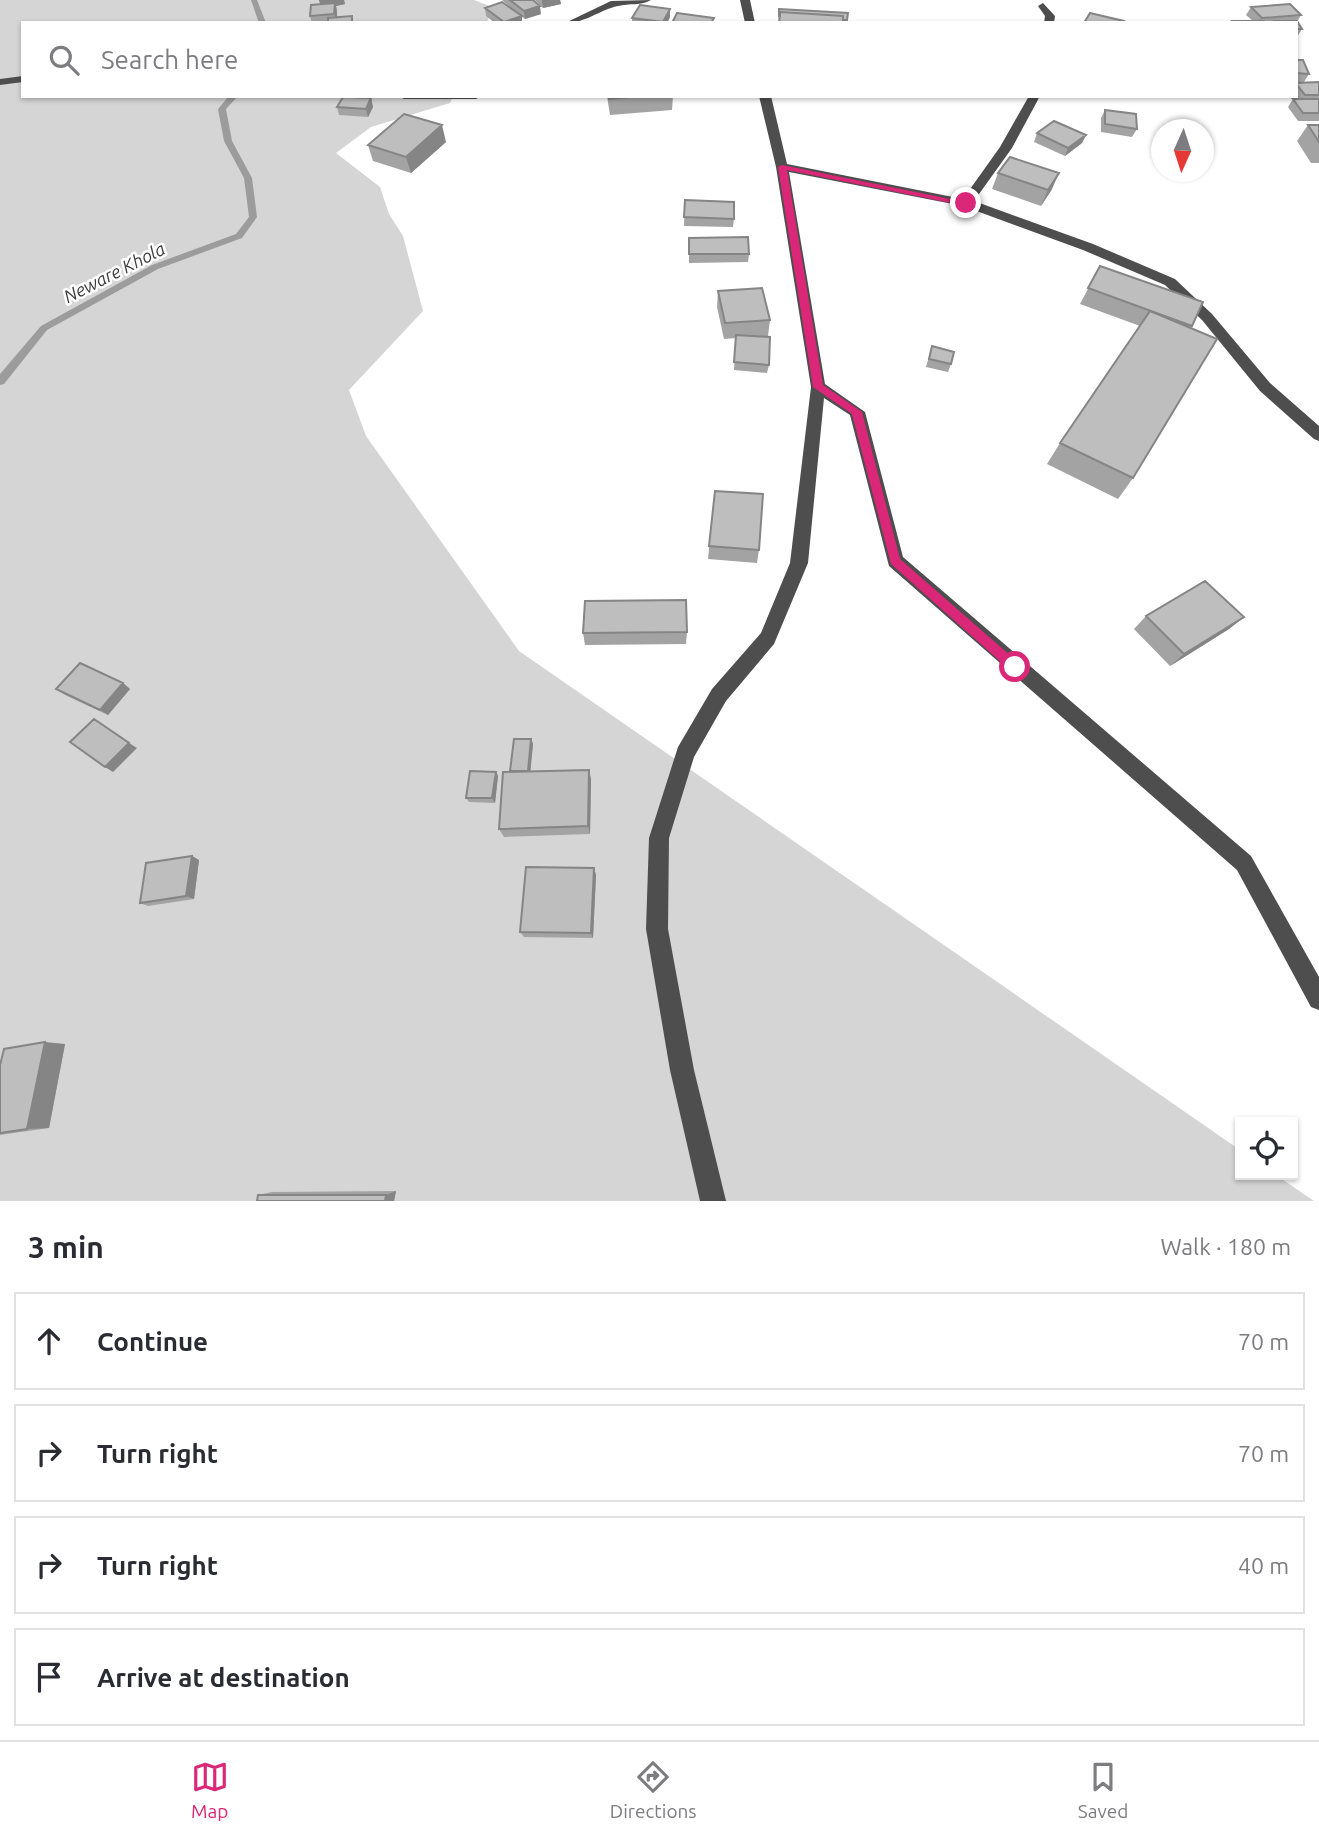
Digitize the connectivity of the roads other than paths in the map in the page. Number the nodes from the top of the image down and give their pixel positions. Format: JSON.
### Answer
{"nodes":[{"id":1,"x":646,"y":0,"type":"edge"},
{"id":2,"x":745,"y":0,"type":"edge"},
{"id":3,"x":614,"y":2,"type":"edge"},
{"id":4,"x":1043,"y":6,"type":"dead end"},
{"id":5,"x":574,"y":21,"type":"edge"},
{"id":6,"x":750,"y":21,"type":"edge"},
{"id":7,"x":1049,"y":21,"type":"edge"},
{"id":8,"x":21,"y":79,"type":"edge"},
{"id":9,"x":0,"y":82,"type":"edge"},
{"id":10,"x":765,"y":98,"type":"edge"},
{"id":11,"x":1034,"y":98,"type":"edge"},
{"id":12,"x":782,"y":167,"type":"junction"},
{"id":13,"x":966,"y":203,"type":"junction"},
{"id":14,"x":818,"y":387,"type":"junction"},
{"id":15,"x":1319,"y":435,"type":"edge"},
{"id":16,"x":1319,"y":999,"type":"edge"},
{"id":17,"x":713,"y":1201,"type":"edge"}],
"edges":[{"from":1,"to":3,"type":"street"},
{"from":2,"to":6,"type":"street"},
{"from":3,"to":5,"type":"street"},
{"from":4,"to":7,"type":"street"},
{"from":8,"to":9,"type":"street"},
{"from":10,"to":12,"type":"street"},
{"from":11,"to":13,"type":"street"},
{"from":12,"to":13,"type":"street"},
{"from":12,"to":14,"type":"street"},
{"from":13,"to":15,"type":"street"},
{"from":14,"to":16,"type":"street"},
{"from":14,"to":17,"type":"street"}]}
